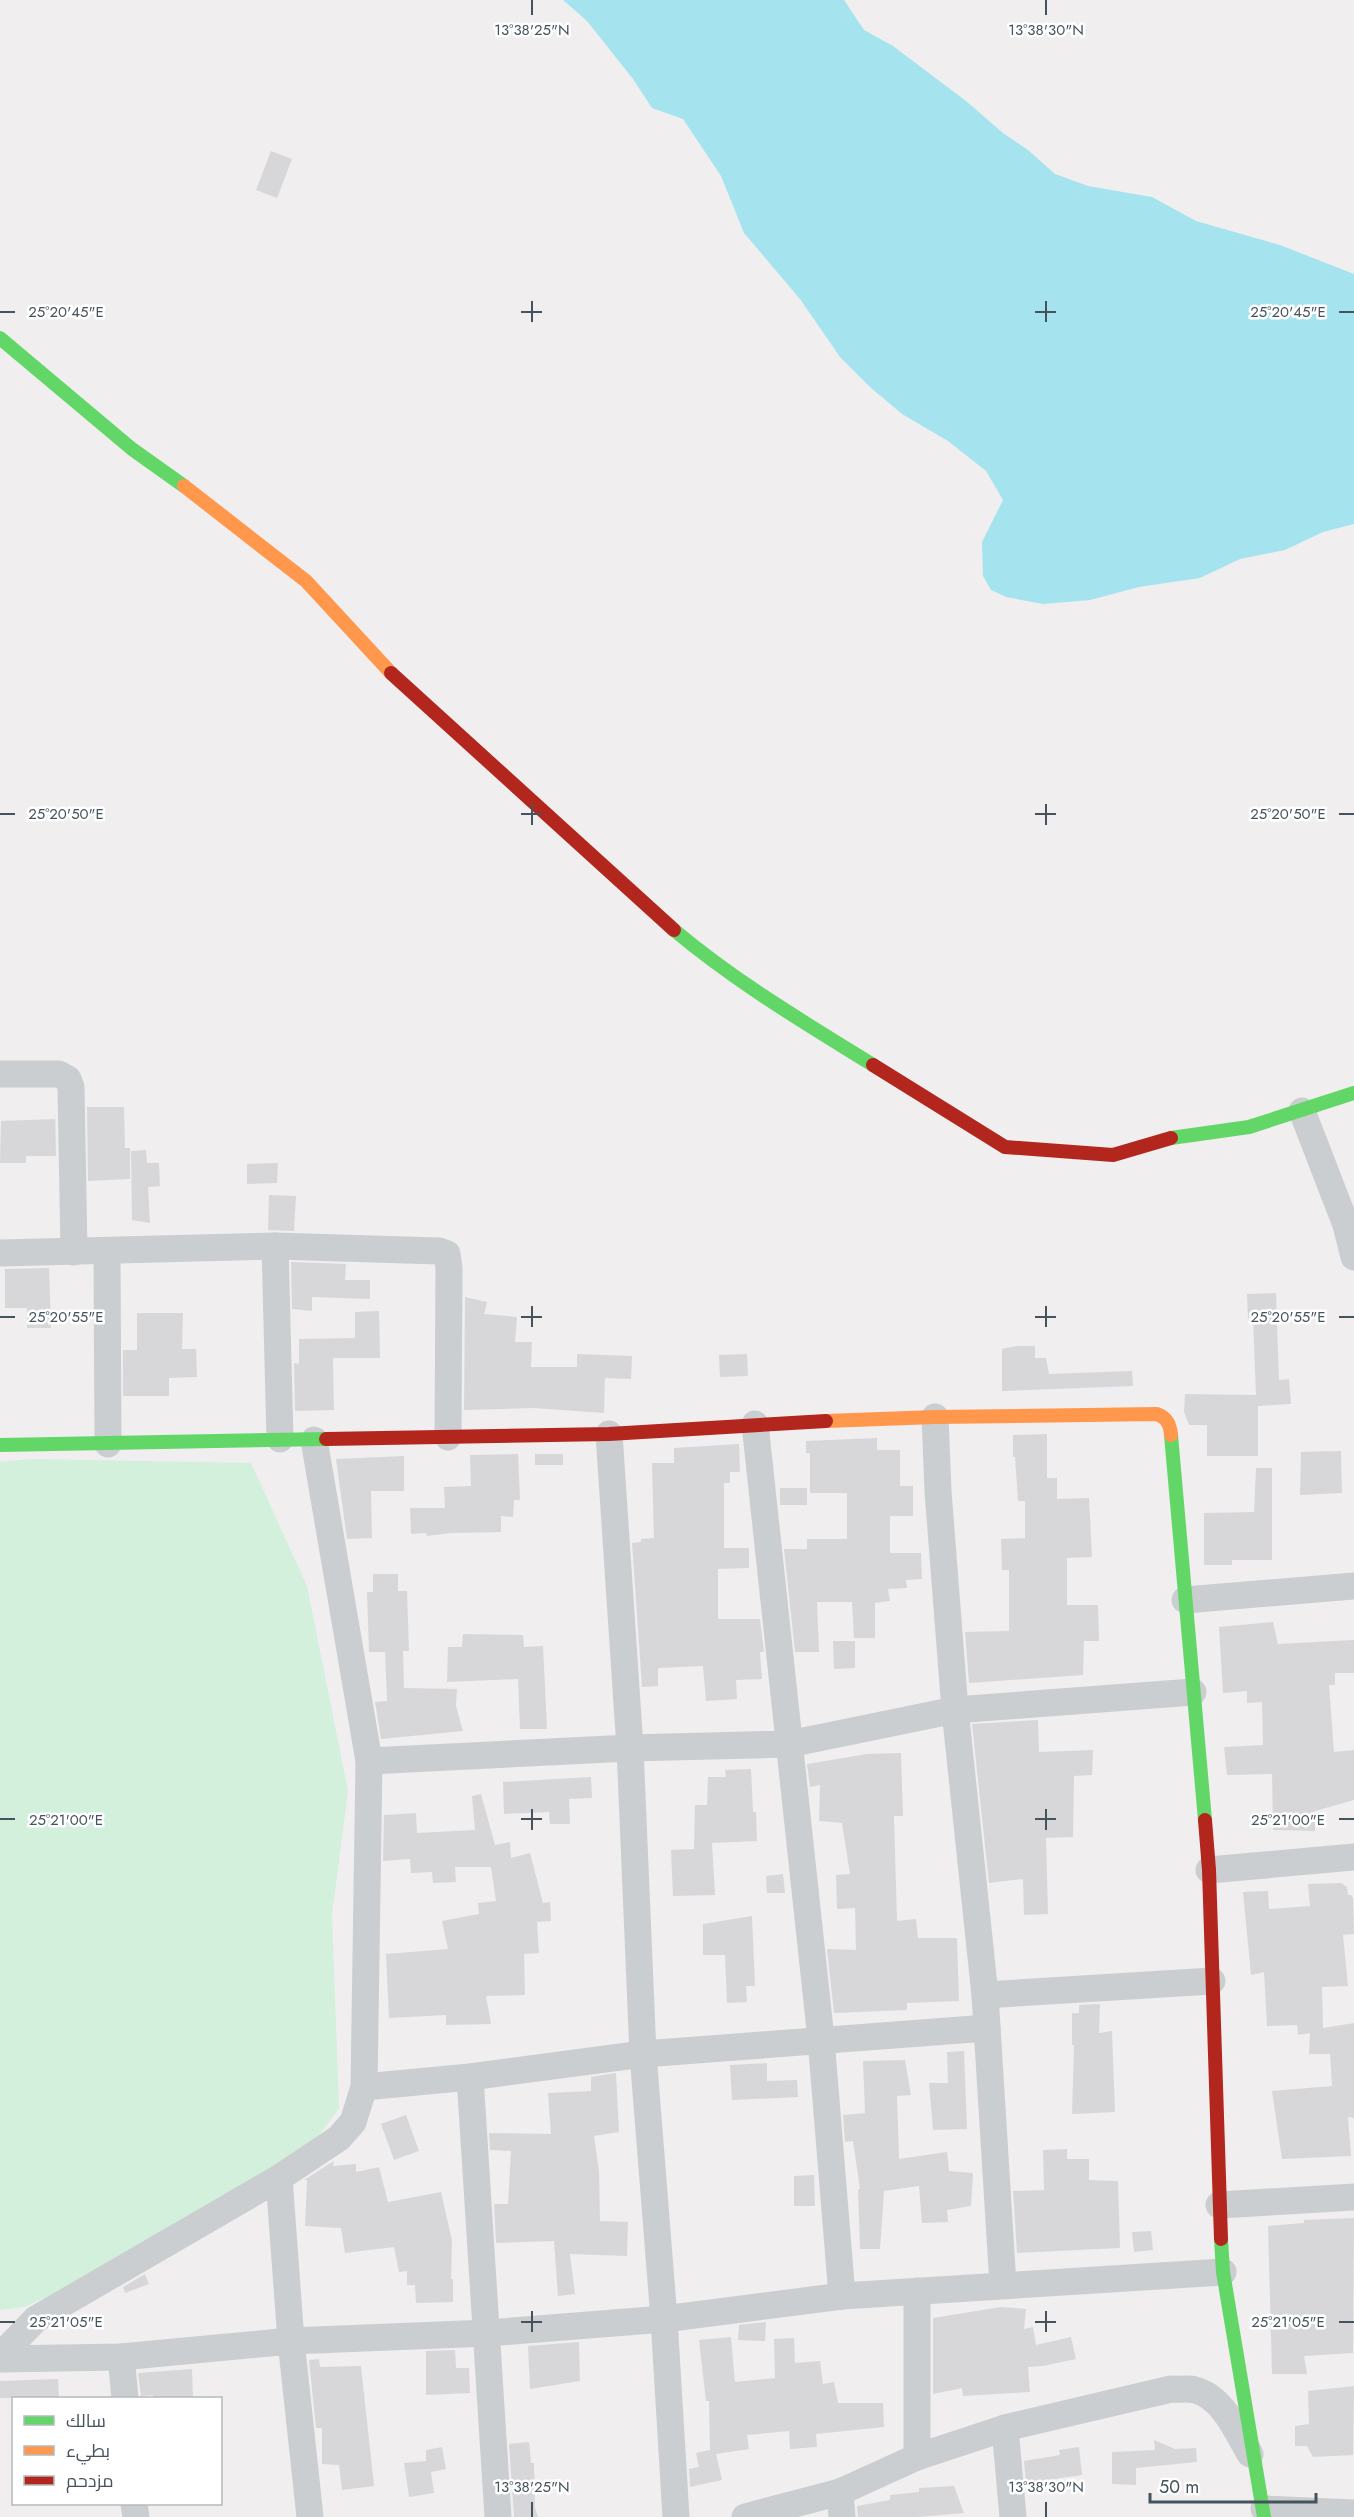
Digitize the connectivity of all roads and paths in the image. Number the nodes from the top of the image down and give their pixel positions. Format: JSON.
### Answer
{"nodes":[{"id":1,"x":0,"y":339,"type":"edge"},
{"id":2,"x":0,"y":1074,"type":"edge"},
{"id":3,"x":1354,"y":1093,"type":"edge"},
{"id":4,"x":1302,"y":1111,"type":"junction"},
{"id":5,"x":1343,"y":1189,"type":"edge"},
{"id":6,"x":275,"y":1246,"type":"junction"},
{"id":7,"x":107,"y":1251,"type":"junction"},
{"id":8,"x":74,"y":1252,"type":"junction"},
{"id":9,"x":0,"y":1253,"type":"edge"},
{"id":10,"x":1354,"y":1257,"type":"edge"},
{"id":11,"x":935,"y":1417,"type":"junction"},
{"id":12,"x":755,"y":1424,"type":"junction"},
{"id":13,"x":609,"y":1434,"type":"junction"},
{"id":14,"x":448,"y":1437,"type":"junction"},
{"id":15,"x":280,"y":1439,"type":"junction"},
{"id":16,"x":314,"y":1440,"type":"junction"},
{"id":17,"x":108,"y":1444,"type":"junction"},
{"id":18,"x":0,"y":1445,"type":"edge"},
{"id":19,"x":1354,"y":1586,"type":"edge"},
{"id":20,"x":1185,"y":1600,"type":"junction"},
{"id":21,"x":1193,"y":1692,"type":"junction"},
{"id":22,"x":955,"y":1710,"type":"junction"},
{"id":23,"x":789,"y":1744,"type":"junction"},
{"id":24,"x":630,"y":1748,"type":"junction"},
{"id":25,"x":369,"y":1761,"type":"junction"},
{"id":26,"x":1354,"y":1857,"type":"edge"},
{"id":27,"x":1209,"y":1870,"type":"junction"},
{"id":28,"x":1212,"y":1981,"type":"junction"},
{"id":29,"x":985,"y":1995,"type":"junction"},
{"id":30,"x":987,"y":2028,"type":"junction"},
{"id":31,"x":821,"y":2039,"type":"junction"},
{"id":32,"x":643,"y":2054,"type":"junction"},
{"id":33,"x":470,"y":2077,"type":"junction"},
{"id":34,"x":364,"y":2087,"type":"junction"},
{"id":35,"x":279,"y":2178,"type":"junction"},
{"id":36,"x":1354,"y":2197,"type":"edge"},
{"id":37,"x":1219,"y":2205,"type":"junction"},
{"id":38,"x":1223,"y":2272,"type":"junction"},
{"id":39,"x":1003,"y":2285,"type":"junction"},
{"id":40,"x":917,"y":2291,"type":"junction"},
{"id":41,"x":842,"y":2296,"type":"junction"},
{"id":42,"x":664,"y":2319,"type":"junction"},
{"id":43,"x":488,"y":2333,"type":"junction"},
{"id":44,"x":291,"y":2341,"type":"junction"},
{"id":45,"x":121,"y":2356,"type":"junction"},
{"id":46,"x":0,"y":2357,"type":"edge"},
{"id":47,"x":125,"y":2397,"type":"edge"},
{"id":48,"x":1005,"y":2428,"type":"junction"},
{"id":49,"x":917,"y":2457,"type":"junction"},
{"id":50,"x":1254,"y":2462,"type":"junction"},
{"id":51,"x":841,"y":2504,"type":"edge"},
{"id":52,"x":1264,"y":2513,"type":"edge"},
{"id":53,"x":1354,"y":2513,"type":"edge"},
{"id":54,"x":310,"y":2517,"type":"edge"},
{"id":55,"x":498,"y":2517,"type":"edge"},
{"id":56,"x":676,"y":2517,"type":"edge"},
{"id":57,"x":745,"y":2517,"type":"edge"},
{"id":58,"x":1013,"y":2517,"type":"edge"}],
"edges":[{"from":1,"to":4,"type":"street"},
{"from":2,"to":8,"type":"street"},
{"from":3,"to":4,"type":"street"},
{"from":4,"to":5,"type":"street"},
{"from":5,"to":10,"type":"street"},
{"from":6,"to":7,"type":"street"},
{"from":6,"to":14,"type":"street"},
{"from":6,"to":15,"type":"street"},
{"from":7,"to":8,"type":"street"},
{"from":7,"to":17,"type":"street"},
{"from":8,"to":9,"type":"street"},
{"from":11,"to":12,"type":"street"},
{"from":11,"to":20,"type":"street"},
{"from":11,"to":22,"type":"street"},
{"from":12,"to":13,"type":"street"},
{"from":12,"to":23,"type":"street"},
{"from":13,"to":14,"type":"street"},
{"from":13,"to":24,"type":"street"},
{"from":14,"to":16,"type":"street"},
{"from":15,"to":16,"type":"street"},
{"from":15,"to":17,"type":"street"},
{"from":16,"to":25,"type":"street"},
{"from":17,"to":18,"type":"street"},
{"from":19,"to":20,"type":"street"},
{"from":20,"to":21,"type":"street"},
{"from":21,"to":22,"type":"street"},
{"from":21,"to":27,"type":"street"},
{"from":22,"to":23,"type":"street"},
{"from":22,"to":29,"type":"street"},
{"from":23,"to":24,"type":"street"},
{"from":23,"to":31,"type":"street"},
{"from":24,"to":25,"type":"street"},
{"from":24,"to":32,"type":"street"},
{"from":25,"to":34,"type":"street"},
{"from":26,"to":27,"type":"street"},
{"from":27,"to":28,"type":"street"},
{"from":28,"to":29,"type":"street"},
{"from":28,"to":37,"type":"street"},
{"from":29,"to":30,"type":"street"},
{"from":30,"to":31,"type":"street"},
{"from":30,"to":39,"type":"street"},
{"from":31,"to":32,"type":"street"},
{"from":31,"to":41,"type":"street"},
{"from":32,"to":33,"type":"street"},
{"from":32,"to":42,"type":"street"},
{"from":33,"to":34,"type":"street"},
{"from":33,"to":43,"type":"street"},
{"from":34,"to":35,"type":"street"},
{"from":35,"to":44,"type":"street"},
{"from":35,"to":46,"type":"street"},
{"from":36,"to":37,"type":"street"},
{"from":37,"to":38,"type":"street"},
{"from":38,"to":39,"type":"street"},
{"from":38,"to":50,"type":"street"},
{"from":39,"to":40,"type":"street"},
{"from":40,"to":41,"type":"street"},
{"from":40,"to":49,"type":"street"},
{"from":41,"to":42,"type":"street"},
{"from":42,"to":43,"type":"street"},
{"from":42,"to":56,"type":"street"},
{"from":43,"to":44,"type":"street"},
{"from":43,"to":55,"type":"street"},
{"from":44,"to":45,"type":"street"},
{"from":44,"to":54,"type":"street"},
{"from":45,"to":46,"type":"street"},
{"from":45,"to":47,"type":"street"},
{"from":48,"to":49,"type":"street"},
{"from":48,"to":50,"type":"street"},
{"from":48,"to":58,"type":"street"},
{"from":49,"to":51,"type":"street"},
{"from":50,"to":52,"type":"street"},
{"from":51,"to":57,"type":"street"},
{"from":52,"to":53,"type":"street"}]}
